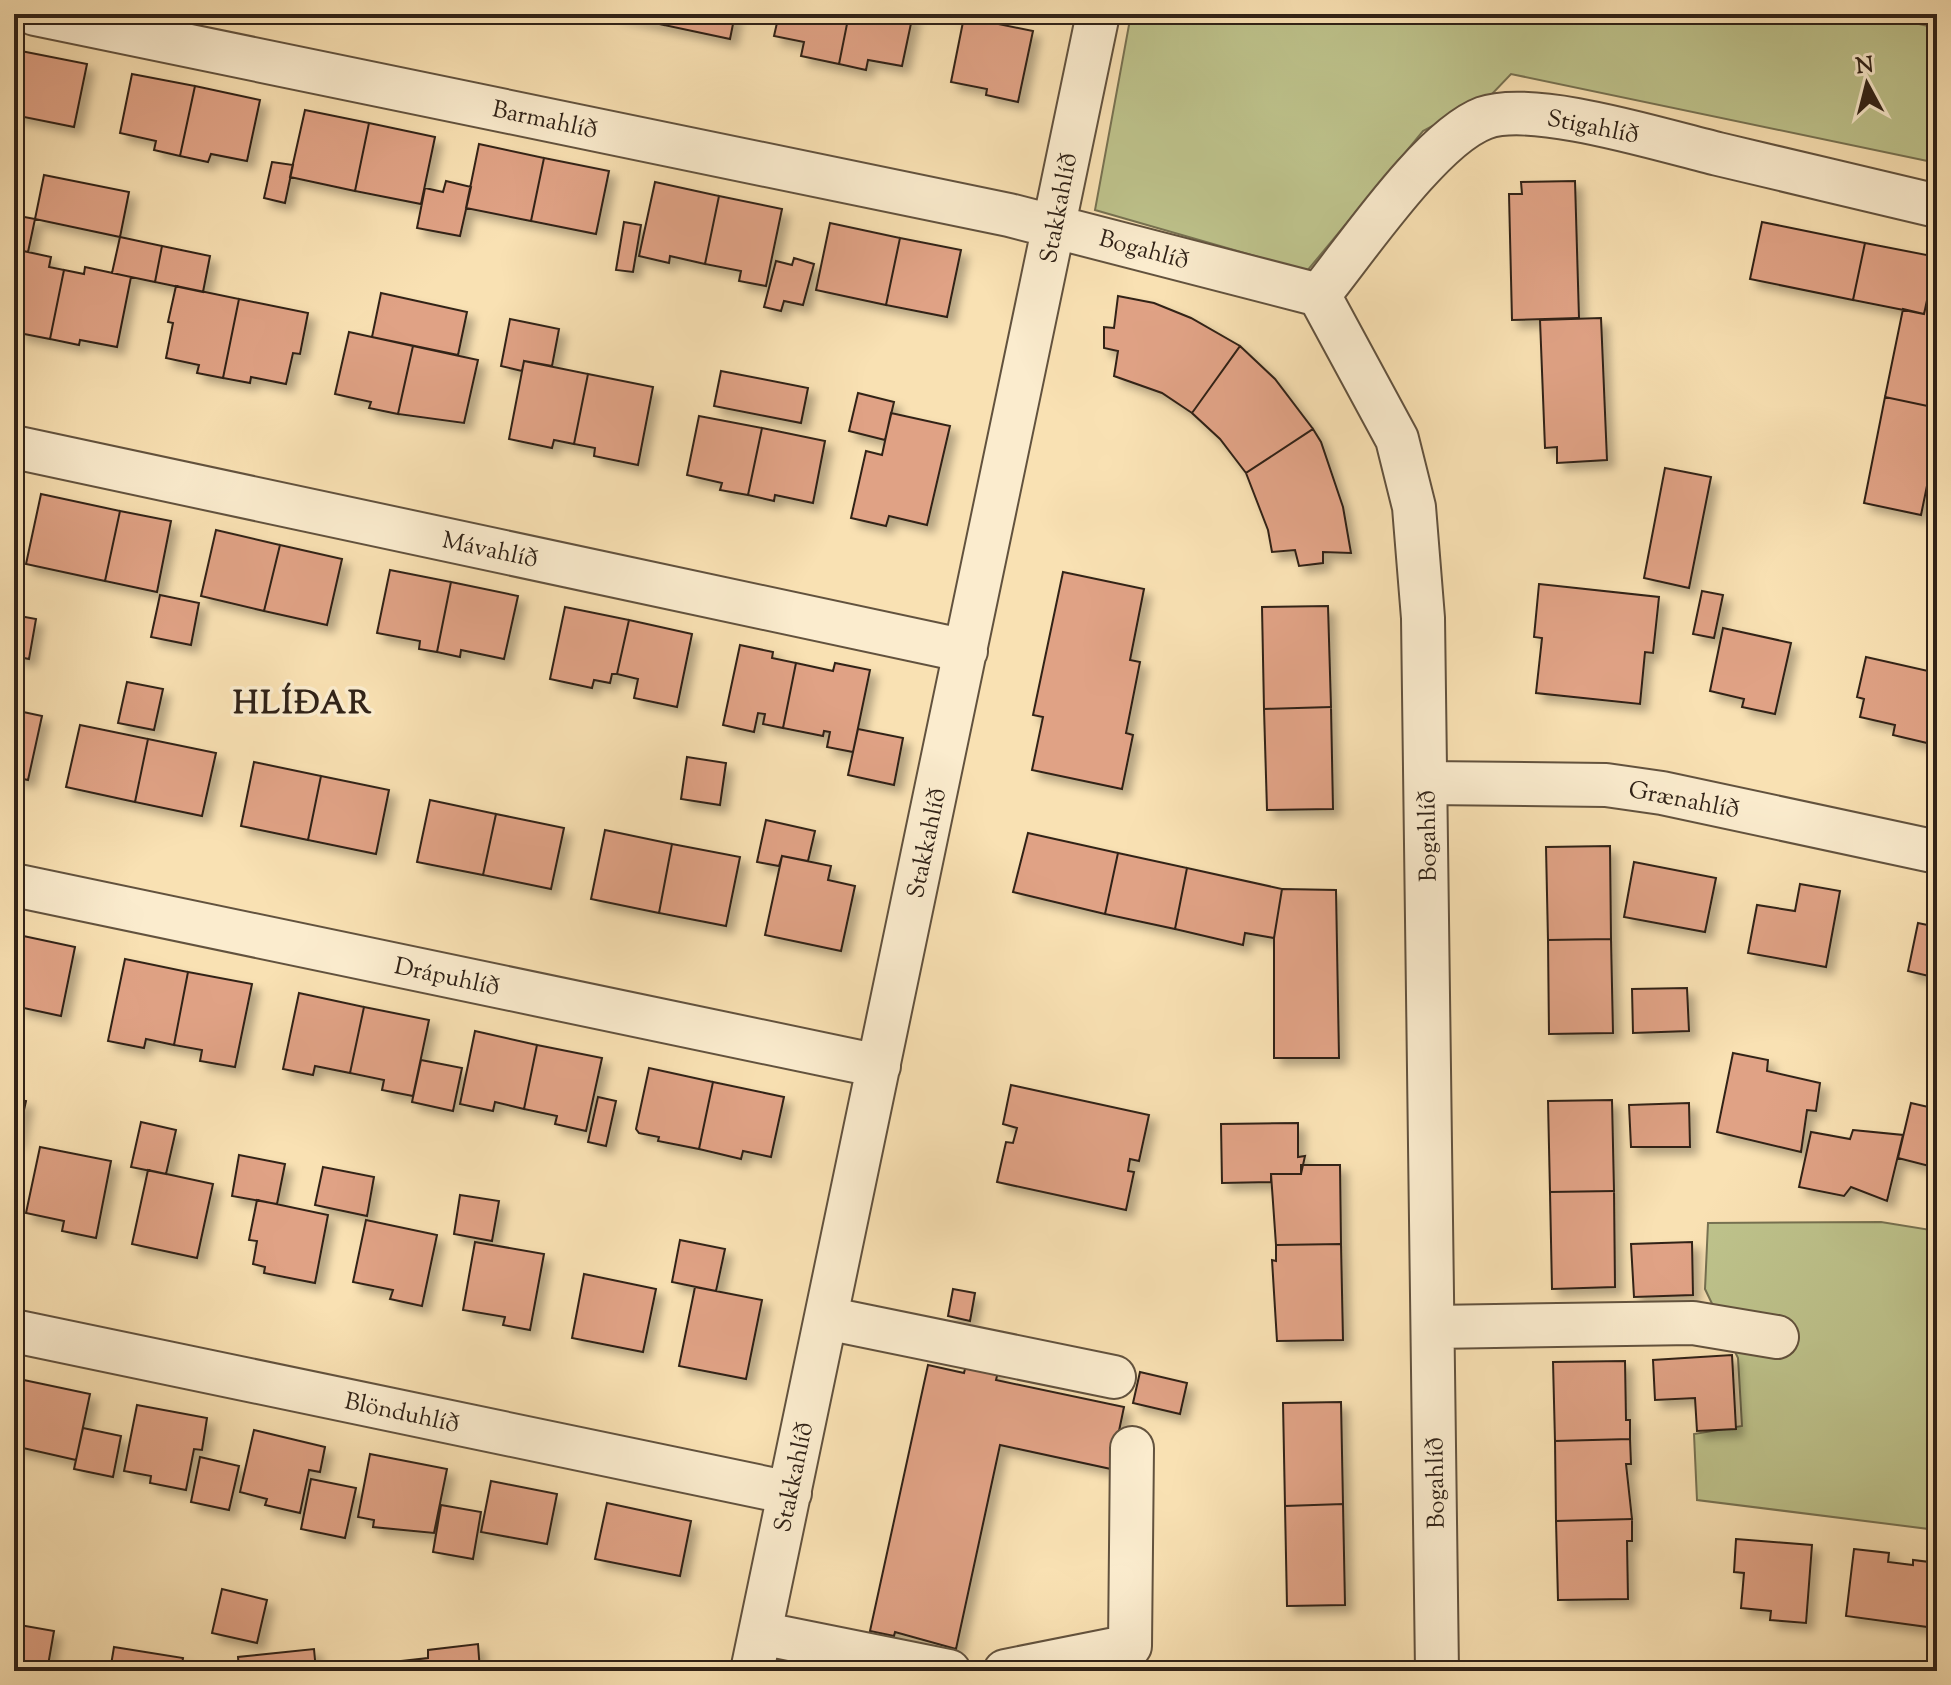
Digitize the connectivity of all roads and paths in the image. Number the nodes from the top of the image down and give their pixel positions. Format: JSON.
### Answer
{"nodes":[{"id":1,"x":35,"y":14,"type":"edge"},
{"id":2,"x":1098,"y":14,"type":"edge"},
{"id":3,"x":1937,"y":206,"type":"edge"},
{"id":4,"x":1055,"y":226,"type":"junction"},
{"id":5,"x":1319,"y":295,"type":"junction"},
{"id":6,"x":14,"y":447,"type":"edge"},
{"id":7,"x":966,"y":651,"type":"junction"},
{"id":8,"x":1426,"y":783,"type":"junction"},
{"id":9,"x":1937,"y":852,"type":"edge"},
{"id":10,"x":14,"y":885,"type":"edge"},
{"id":11,"x":879,"y":1066,"type":"junction"},
{"id":12,"x":826,"y":1318,"type":"junction"},
{"id":13,"x":1433,"y":1327,"type":"junction"},
{"id":14,"x":14,"y":1331,"type":"edge"},
{"id":15,"x":1777,"y":1337,"type":"dead end"},
{"id":16,"x":1114,"y":1377,"type":"dead end"},
{"id":17,"x":1132,"y":1448,"type":"dead end"},
{"id":18,"x":790,"y":1493,"type":"junction"},
{"id":19,"x":756,"y":1652,"type":"edge"},
{"id":20,"x":949,"y":1671,"type":"edge"},
{"id":21,"x":1005,"y":1671,"type":"edge"},
{"id":22,"x":1437,"y":1671,"type":"edge"}],
"edges":[{"from":1,"to":4,"type":"street","name":"Barmahlíð"},
{"from":2,"to":4,"type":"street","name":"Stakkahlíð"},
{"from":3,"to":5,"type":"street","name":"Stigahlíð"},
{"from":4,"to":5,"type":"street","name":"Bogahlíð"},
{"from":4,"to":7,"type":"street","name":"Stakkahlíð"},
{"from":5,"to":8,"type":"street","name":"Bogahlíð"},
{"from":6,"to":7,"type":"street","name":"Mávahlíð"},
{"from":7,"to":11,"type":"street","name":"Stakkahlíð"},
{"from":8,"to":9,"type":"street","name":"Grænahlíð"},
{"from":8,"to":13,"type":"street","name":"Bogahlíð"},
{"from":10,"to":11,"type":"street","name":"Drápuhlíð"},
{"from":11,"to":12,"type":"street","name":"Stakkahlíð"},
{"from":12,"to":16,"type":"street"},
{"from":12,"to":18,"type":"street","name":"Stakkahlíð"},
{"from":13,"to":15,"type":"street"},
{"from":13,"to":22,"type":"street","name":"Bogahlíð"},
{"from":14,"to":18,"type":"street","name":"Blönduhlíð"},
{"from":17,"to":21,"type":"street"},
{"from":18,"to":19,"type":"street","name":"Stakkahlíð"},
{"from":19,"to":20,"type":"street"}]}
